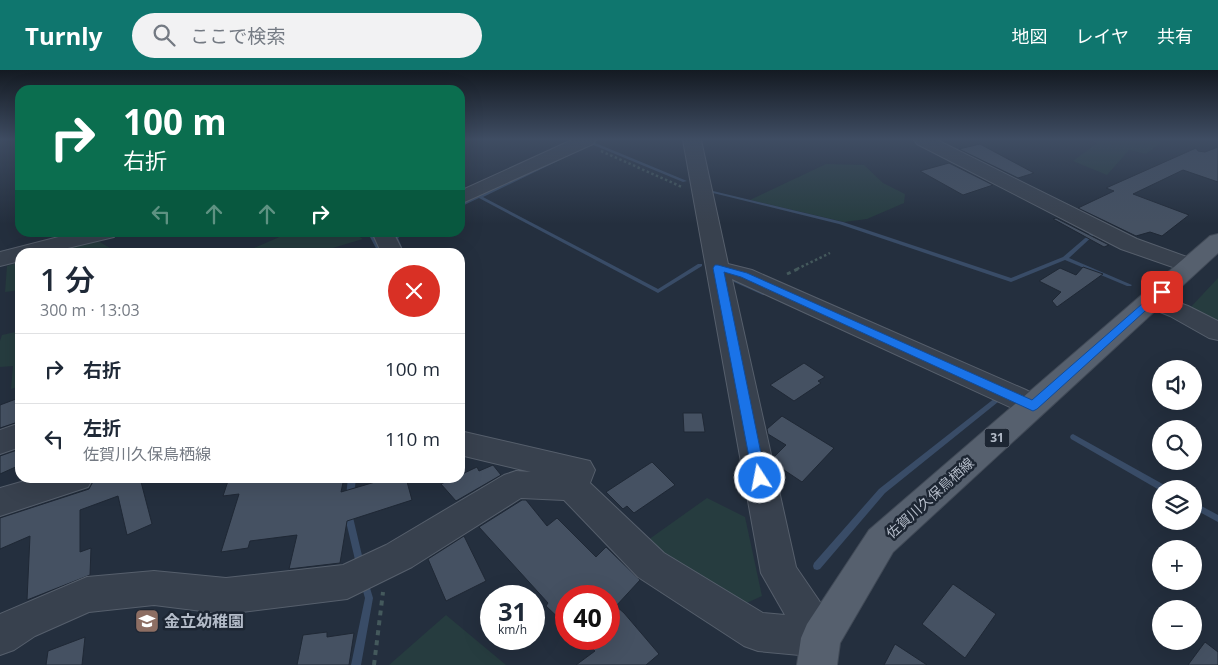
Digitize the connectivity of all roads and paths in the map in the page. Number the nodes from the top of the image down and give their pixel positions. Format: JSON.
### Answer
{"nodes":[{"id":1,"x":524,"y":168,"type":"edge"},
{"id":2,"x":640,"y":168,"type":"edge"},
{"id":3,"x":698,"y":168,"type":"edge"},
{"id":4,"x":978,"y":168,"type":"edge"},
{"id":5,"x":702,"y":190,"type":"junction"},
{"id":6,"x":465,"y":196,"type":"edge"},
{"id":7,"x":88,"y":237,"type":"edge"},
{"id":8,"x":95,"y":237,"type":"edge"},
{"id":9,"x":1218,"y":241,"type":"edge"},
{"id":10,"x":42,"y":248,"type":"edge"},
{"id":11,"x":96,"y":248,"type":"edge"},
{"id":12,"x":830,"y":253,"type":"dead end"},
{"id":13,"x":15,"y":255,"type":"edge"},
{"id":14,"x":0,"y":259,"type":"edge"},
{"id":15,"x":1190,"y":266,"type":"junction"},
{"id":16,"x":718,"y":268,"type":"junction"},
{"id":17,"x":767,"y":285,"type":"junction"},
{"id":18,"x":1152,"y":300,"type":"junction"},
{"id":19,"x":1218,"y":332,"type":"edge"},
{"id":20,"x":1033,"y":406,"type":"junction"},
{"id":21,"x":15,"y":437,"type":"edge"},
{"id":22,"x":0,"y":442,"type":"edge"},
{"id":23,"x":465,"y":444,"type":"edge"},
{"id":24,"x":61,"y":483,"type":"edge"},
{"id":25,"x":572,"y":487,"type":"junction"},
{"id":26,"x":0,"y":502,"type":"edge"},
{"id":27,"x":362,"y":575,"type":"junction"},
{"id":28,"x":0,"y":636,"type":"edge"},
{"id":29,"x":819,"y":652,"type":"edge"},
{"id":30,"x":374,"y":665,"type":"edge"}],
"edges":[{"from":1,"to":6,"type":"street"},
{"from":2,"to":5,"type":"path"},
{"from":3,"to":5,"type":"street"},
{"from":4,"to":15,"type":"street"},
{"from":5,"to":16,"type":"street"},
{"from":7,"to":10,"type":"street"},
{"from":8,"to":11,"type":"street"},
{"from":9,"to":15,"type":"main road","name":"佐賀川久保鳥栖線","number":"31"},
{"from":12,"to":17,"type":"path"},
{"from":13,"to":14,"type":"street"},
{"from":15,"to":18,"type":"main road","name":"佐賀川久保鳥栖線","number":"31"},
{"from":16,"to":17,"type":"street"},
{"from":16,"to":29,"type":"street"},
{"from":17,"to":20,"type":"street"},
{"from":18,"to":19,"type":"street"},
{"from":18,"to":20,"type":"main road","name":"佐賀川久保鳥栖線","number":"31"},
{"from":20,"to":29,"type":"main road","name":"佐賀川久保鳥栖線","number":"31"},
{"from":21,"to":22,"type":"street"},
{"from":23,"to":25,"type":"street"},
{"from":24,"to":26,"type":"street"},
{"from":25,"to":27,"type":"street"},
{"from":25,"to":29,"type":"street"},
{"from":27,"to":28,"type":"street"},
{"from":27,"to":30,"type":"path"}]}
